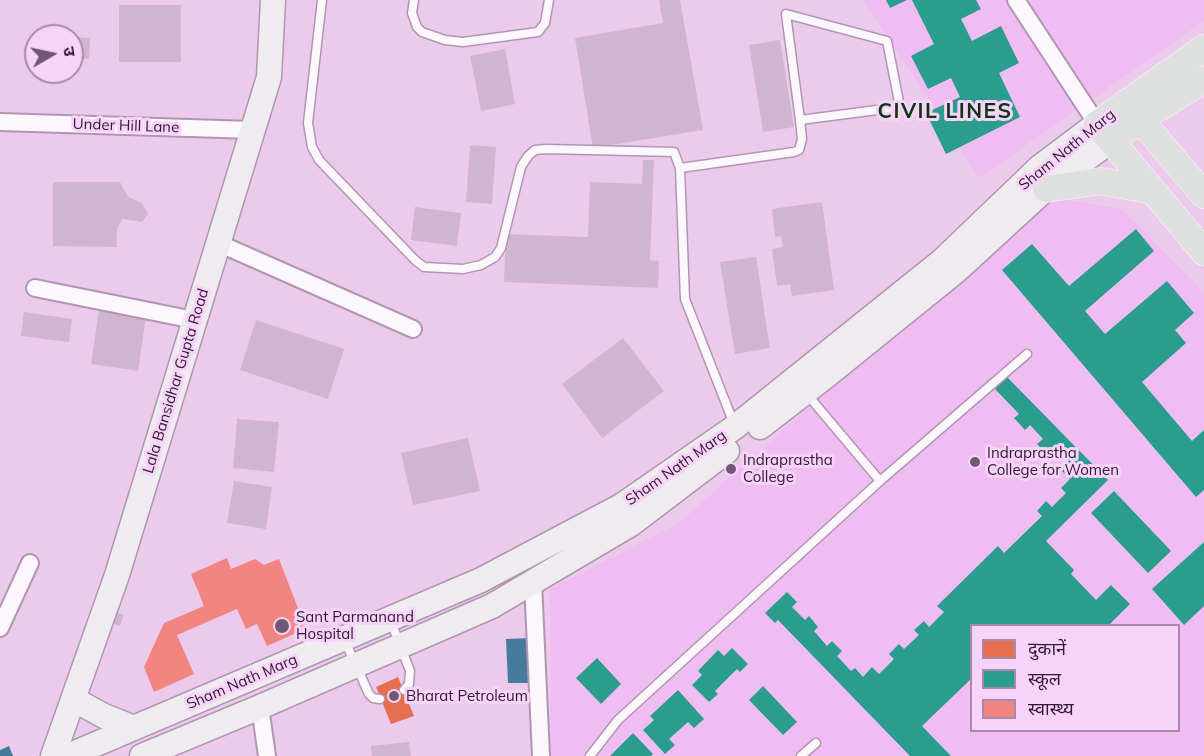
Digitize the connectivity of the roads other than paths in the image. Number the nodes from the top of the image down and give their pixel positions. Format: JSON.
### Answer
{"nodes":[{"id":1,"x":273,"y":0,"type":"edge"},
{"id":2,"x":322,"y":0,"type":"edge"},
{"id":3,"x":414,"y":0,"type":"edge"},
{"id":4,"x":549,"y":0,"type":"edge"},
{"id":5,"x":1016,"y":0,"type":"edge"},
{"id":6,"x":1204,"y":48,"type":"edge"},
{"id":7,"x":1204,"y":80,"type":"edge"},
{"id":8,"x":1133,"y":111,"type":"junction"},
{"id":9,"x":800,"y":120,"type":"junction"},
{"id":10,"x":0,"y":122,"type":"edge"},
{"id":11,"x":252,"y":130,"type":"junction"},
{"id":12,"x":1104,"y":133,"type":"junction"},
{"id":13,"x":680,"y":168,"type":"junction"},
{"id":14,"x":1046,"y":189,"type":"junction"},
{"id":15,"x":1153,"y":190,"type":"junction"},
{"id":16,"x":1204,"y":195,"type":"edge"},
{"id":17,"x":218,"y":243,"type":"junction"},
{"id":18,"x":1204,"y":252,"type":"edge"},
{"id":19,"x":36,"y":288,"type":"dead end"},
{"id":20,"x":194,"y":320,"type":"junction"},
{"id":21,"x":413,"y":329,"type":"dead end"},
{"id":22,"x":1027,"y":354,"type":"dead end"},
{"id":23,"x":800,"y":385,"type":"junction"},
{"id":24,"x":735,"y":427,"type":"junction"},
{"id":25,"x":880,"y":481,"type":"junction"},
{"id":26,"x":30,"y":563,"type":"dead end"},
{"id":27,"x":533,"y":582,"type":"junction"},
{"id":28,"x":390,"y":619,"type":"junction"},
{"id":29,"x":0,"y":628,"type":"edge"},
{"id":30,"x":344,"y":639,"type":"junction"},
{"id":31,"x":401,"y":646,"type":"junction"},
{"id":32,"x":355,"y":666,"type":"junction"},
{"id":33,"x":404,"y":690,"type":"dead end"},
{"id":34,"x":73,"y":699,"type":"junction"},
{"id":35,"x":380,"y":699,"type":"dead end"},
{"id":36,"x":260,"y":707,"type":"junction"},
{"id":37,"x":134,"y":728,"type":"junction"},
{"id":38,"x":816,"y":743,"type":"dead end"},
{"id":39,"x":53,"y":756,"type":"edge"},
{"id":40,"x":68,"y":756,"type":"edge"},
{"id":41,"x":142,"y":756,"type":"edge"},
{"id":42,"x":267,"y":756,"type":"edge"},
{"id":43,"x":541,"y":756,"type":"edge"},
{"id":44,"x":590,"y":756,"type":"edge"},
{"id":45,"x":801,"y":756,"type":"edge"}],
"edges":[{"from":1,"to":11,"type":"main road","name":"Lala Bansidhar Gupta Road"},
{"from":2,"to":13,"type":"lane"},
{"from":3,"to":4,"type":"lane"},
{"from":5,"to":12,"type":"street"},
{"from":6,"to":8,"type":"main road","name":"Sham Nath Marg"},
{"from":7,"to":8,"type":"main road","name":"Sham Nath Marg"},
{"from":8,"to":12,"type":"main road","name":"Sham Nath Marg"},
{"from":8,"to":16,"type":"main road"},
{"from":9,"to":9,"type":"lane"},
{"from":9,"to":13,"type":"lane"},
{"from":10,"to":11,"type":"street","name":"Under Hill Lane"},
{"from":11,"to":17,"type":"main road","name":"Lala Bansidhar Gupta Road"},
{"from":12,"to":14,"type":"main road","name":"Sham Nath Marg"},
{"from":12,"to":15,"type":"main road"},
{"from":12,"to":23,"type":"main road","name":"Sham Nath Marg"},
{"from":13,"to":24,"type":"lane"},
{"from":14,"to":15,"type":"main road"},
{"from":14,"to":23,"type":"main road","name":"Sham Nath Marg"},
{"from":15,"to":18,"type":"main road"},
{"from":17,"to":20,"type":"main road","name":"Lala Bansidhar Gupta Road"},
{"from":17,"to":21,"type":"street"},
{"from":19,"to":20,"type":"street"},
{"from":20,"to":34,"type":"main road","name":"Lala Bansidhar Gupta Road"},
{"from":22,"to":25,"type":"lane"},
{"from":23,"to":24,"type":"main road","name":"Sham Nath Marg"},
{"from":23,"to":25,"type":"lane"},
{"from":23,"to":27,"type":"main road","name":"Sham Nath Marg"},
{"from":24,"to":28,"type":"main road","name":"Sham Nath Marg"},
{"from":25,"to":44,"type":"lane"},
{"from":26,"to":29,"type":"street"},
{"from":27,"to":31,"type":"main road","name":"Sham Nath Marg"},
{"from":27,"to":43,"type":"street"},
{"from":28,"to":30,"type":"main road","name":"Sham Nath Marg"},
{"from":28,"to":31,"type":"lane"},
{"from":30,"to":32,"type":"lane"},
{"from":30,"to":37,"type":"main road","name":"Sham Nath Marg"},
{"from":31,"to":32,"type":"main road","name":"Sham Nath Marg"},
{"from":31,"to":33,"type":"lane"},
{"from":32,"to":35,"type":"lane"},
{"from":32,"to":36,"type":"main road","name":"Sham Nath Marg"},
{"from":34,"to":37,"type":"main road"},
{"from":34,"to":39,"type":"main road","name":"Lala Bansidhar Gupta Road"},
{"from":36,"to":41,"type":"main road","name":"Sham Nath Marg"},
{"from":36,"to":42,"type":"street"},
{"from":37,"to":40,"type":"main road","name":"Sham Nath Marg"},
{"from":38,"to":45,"type":"lane"}]}
